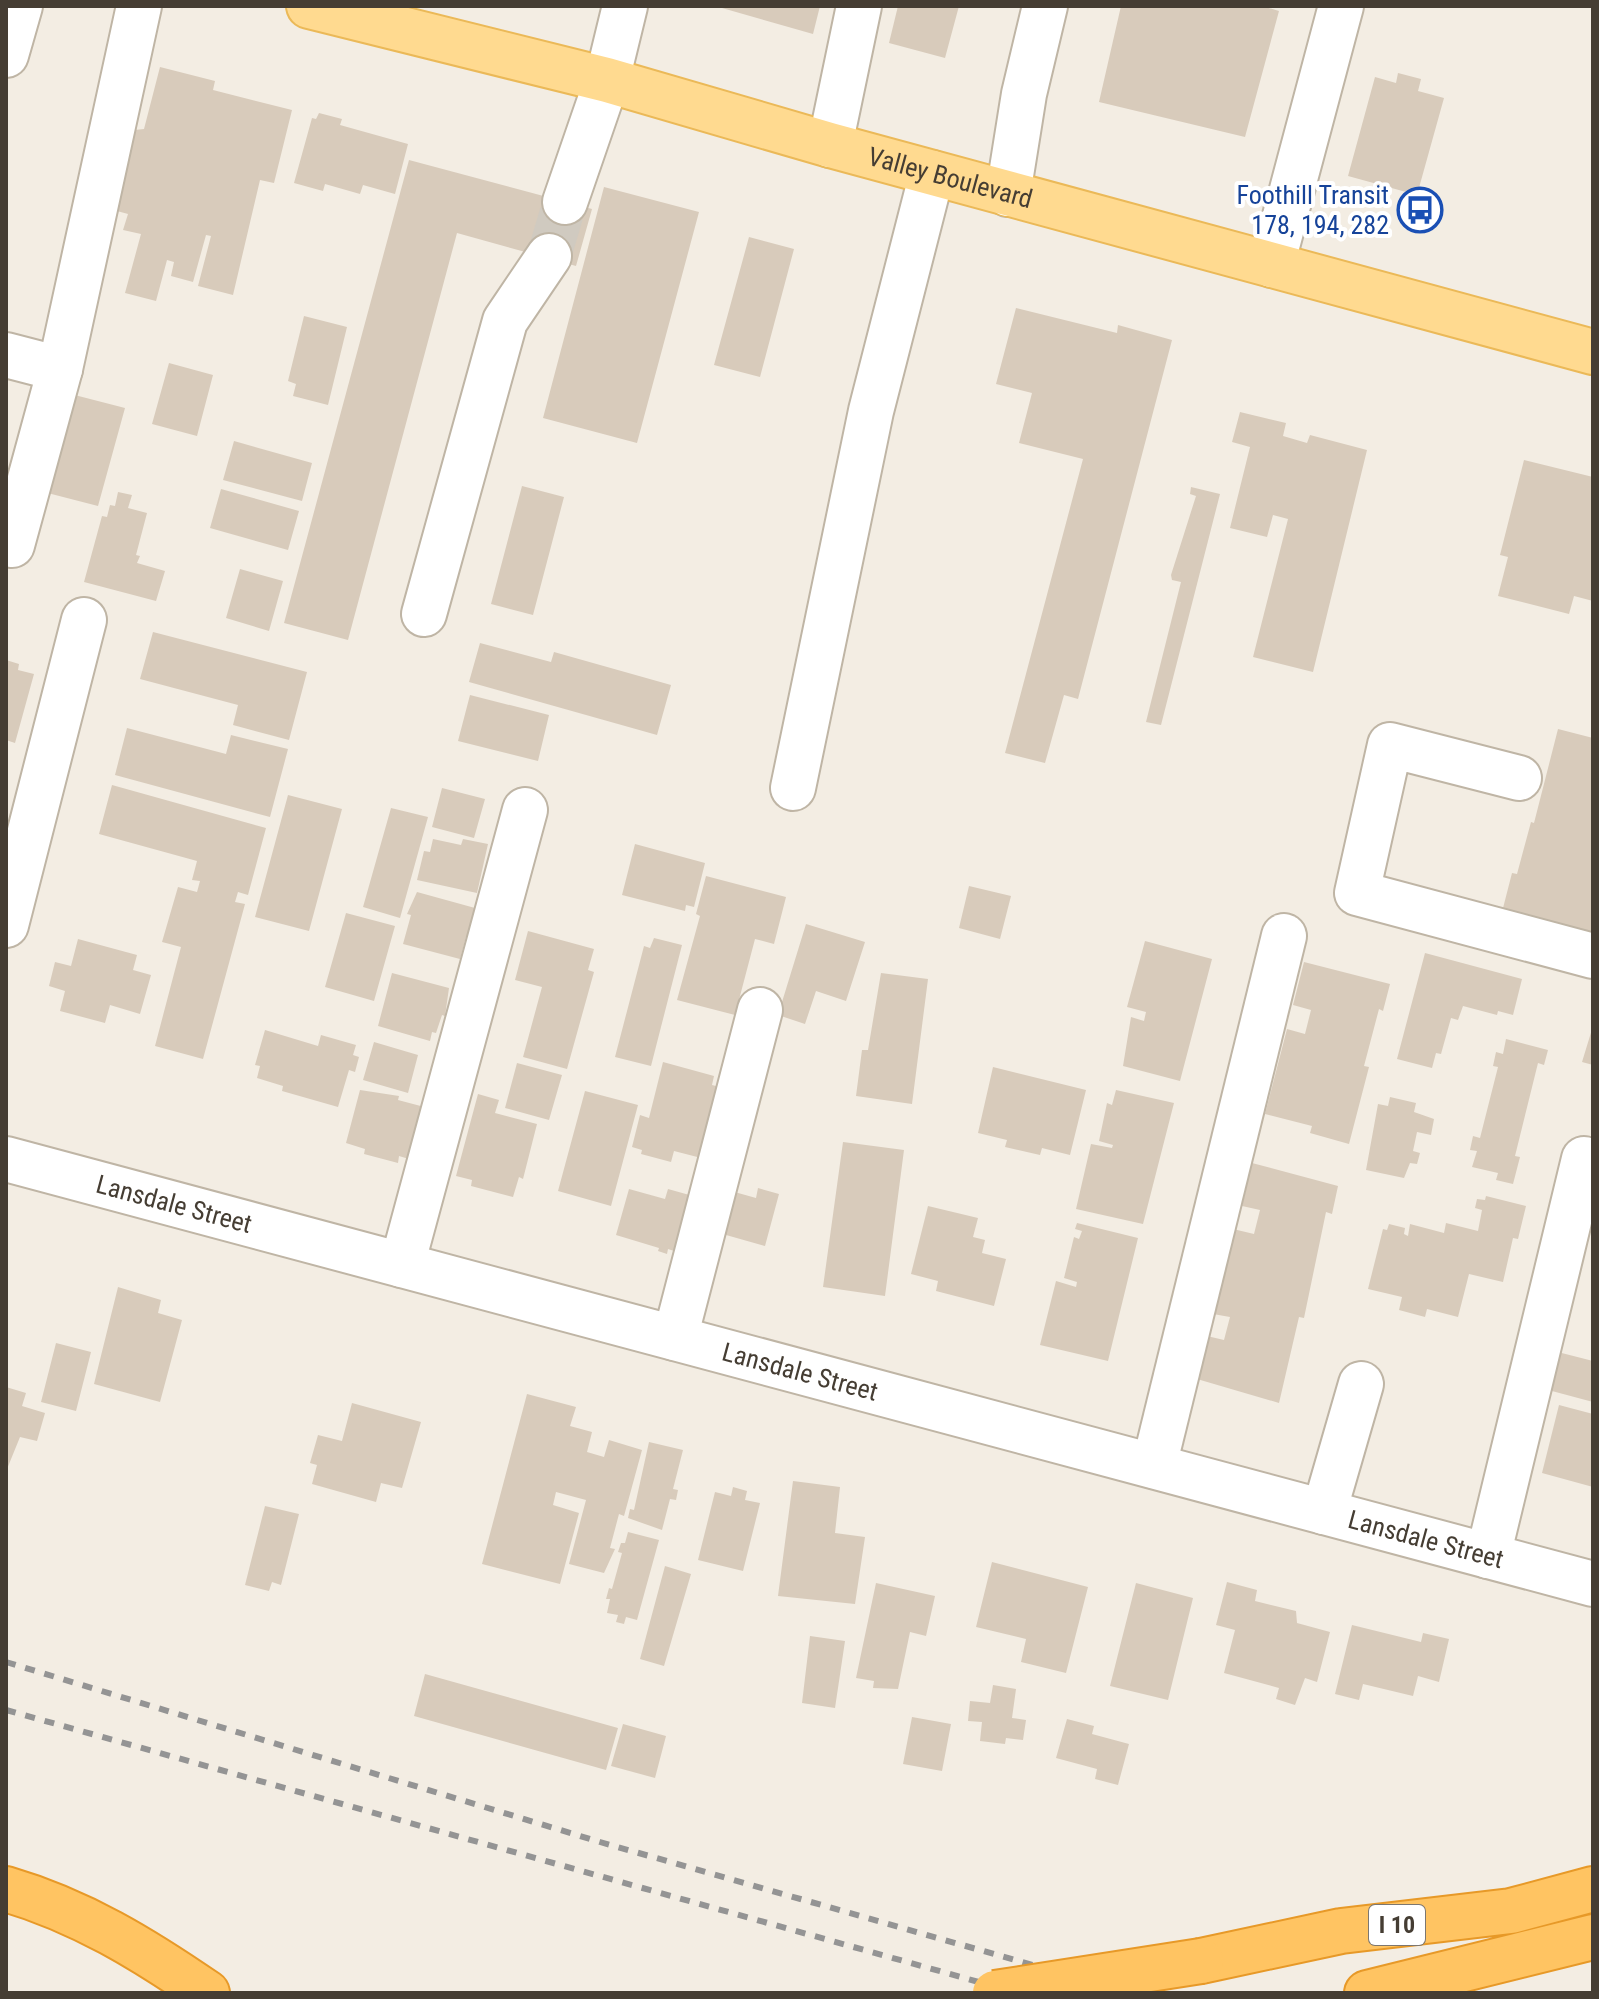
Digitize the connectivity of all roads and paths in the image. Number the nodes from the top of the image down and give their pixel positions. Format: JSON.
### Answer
{"nodes":[{"id":1,"x":20,"y":6,"type":"edge"},
{"id":2,"x":139,"y":6,"type":"edge"},
{"id":3,"x":309,"y":6,"type":"edge"},
{"id":4,"x":625,"y":6,"type":"edge"},
{"id":5,"x":859,"y":6,"type":"edge"},
{"id":6,"x":1045,"y":6,"type":"edge"},
{"id":7,"x":1341,"y":6,"type":"edge"},
{"id":8,"x":6,"y":55,"type":"edge"},
{"id":9,"x":607,"y":80,"type":"junction"},
{"id":10,"x":830,"y":145,"type":"junction"},
{"id":11,"x":932,"y":173,"type":"junction"},
{"id":12,"x":1008,"y":194,"type":"junction"},
{"id":13,"x":565,"y":202,"type":"tunnel mouth"},
{"id":14,"x":549,"y":256,"type":"tunnel mouth"},
{"id":15,"x":1272,"y":265,"type":"junction"},
{"id":16,"x":1593,"y":352,"type":"edge"},
{"id":17,"x":6,"y":355,"type":"edge"},
{"id":18,"x":60,"y":369,"type":"junction"},
{"id":19,"x":6,"y":544,"type":"edge"},
{"id":20,"x":424,"y":614,"type":"dead end"},
{"id":21,"x":84,"y":620,"type":"dead end"},
{"id":22,"x":1519,"y":778,"type":"dead end"},
{"id":23,"x":793,"y":788,"type":"dead end"},
{"id":24,"x":525,"y":810,"type":"dead end"},
{"id":25,"x":6,"y":925,"type":"edge"},
{"id":26,"x":1284,"y":936,"type":"dead end"},
{"id":27,"x":1593,"y":956,"type":"edge"},
{"id":28,"x":760,"y":1010,"type":"dead end"},
{"id":29,"x":6,"y":1159,"type":"edge"},
{"id":30,"x":1584,"y":1159,"type":"dead end"},
{"id":31,"x":402,"y":1265,"type":"junction"},
{"id":32,"x":675,"y":1338,"type":"junction"},
{"id":33,"x":1361,"y":1384,"type":"dead end"},
{"id":34,"x":1154,"y":1466,"type":"junction"},
{"id":35,"x":1324,"y":1512,"type":"junction"},
{"id":36,"x":1488,"y":1556,"type":"junction"},
{"id":37,"x":1593,"y":1584,"type":"edge"},
{"id":38,"x":6,"y":1889,"type":"edge"},
{"id":39,"x":1593,"y":1889,"type":"edge"},
{"id":40,"x":1593,"y":1937,"type":"edge"},
{"id":41,"x":207,"y":1993,"type":"edge"},
{"id":42,"x":995,"y":1993,"type":"edge"},
{"id":43,"x":1367,"y":1993,"type":"edge"}],
"edges":[{"from":1,"to":8,"type":"street"},
{"from":2,"to":18,"type":"street"},
{"from":3,"to":9,"type":"main road","name":"Valley Boulevard"},
{"from":4,"to":9,"type":"street"},
{"from":5,"to":10,"type":"street"},
{"from":6,"to":12,"type":"street"},
{"from":7,"to":15,"type":"street"},
{"from":9,"to":10,"type":"main road","name":"Valley Boulevard"},
{"from":9,"to":13,"type":"street"},
{"from":10,"to":11,"type":"main road","name":"Valley Boulevard"},
{"from":11,"to":12,"type":"main road","name":"Valley Boulevard"},
{"from":11,"to":23,"type":"street"},
{"from":12,"to":15,"type":"main road","name":"Valley Boulevard"},
{"from":14,"to":20,"type":"street"},
{"from":15,"to":16,"type":"main road","name":"Valley Boulevard"},
{"from":17,"to":18,"type":"street"},
{"from":18,"to":19,"type":"street"},
{"from":21,"to":25,"type":"street"},
{"from":22,"to":27,"type":"street"},
{"from":24,"to":31,"type":"street"},
{"from":26,"to":34,"type":"street"},
{"from":28,"to":32,"type":"street"},
{"from":29,"to":31,"type":"street","name":"Lansdale Street"},
{"from":30,"to":36,"type":"street"},
{"from":31,"to":32,"type":"street","name":"Lansdale Street"},
{"from":32,"to":34,"type":"street","name":"Lansdale Street"},
{"from":33,"to":35,"type":"street"},
{"from":34,"to":35,"type":"street","name":"Lansdale Street"},
{"from":35,"to":36,"type":"street","name":"Lansdale Street"},
{"from":36,"to":37,"type":"street","name":"Lansdale Street"},
{"from":38,"to":41,"type":"highway"},
{"from":39,"to":42,"type":"highway","number":"I 10","bridge":true},
{"from":40,"to":43,"type":"highway"}]}
